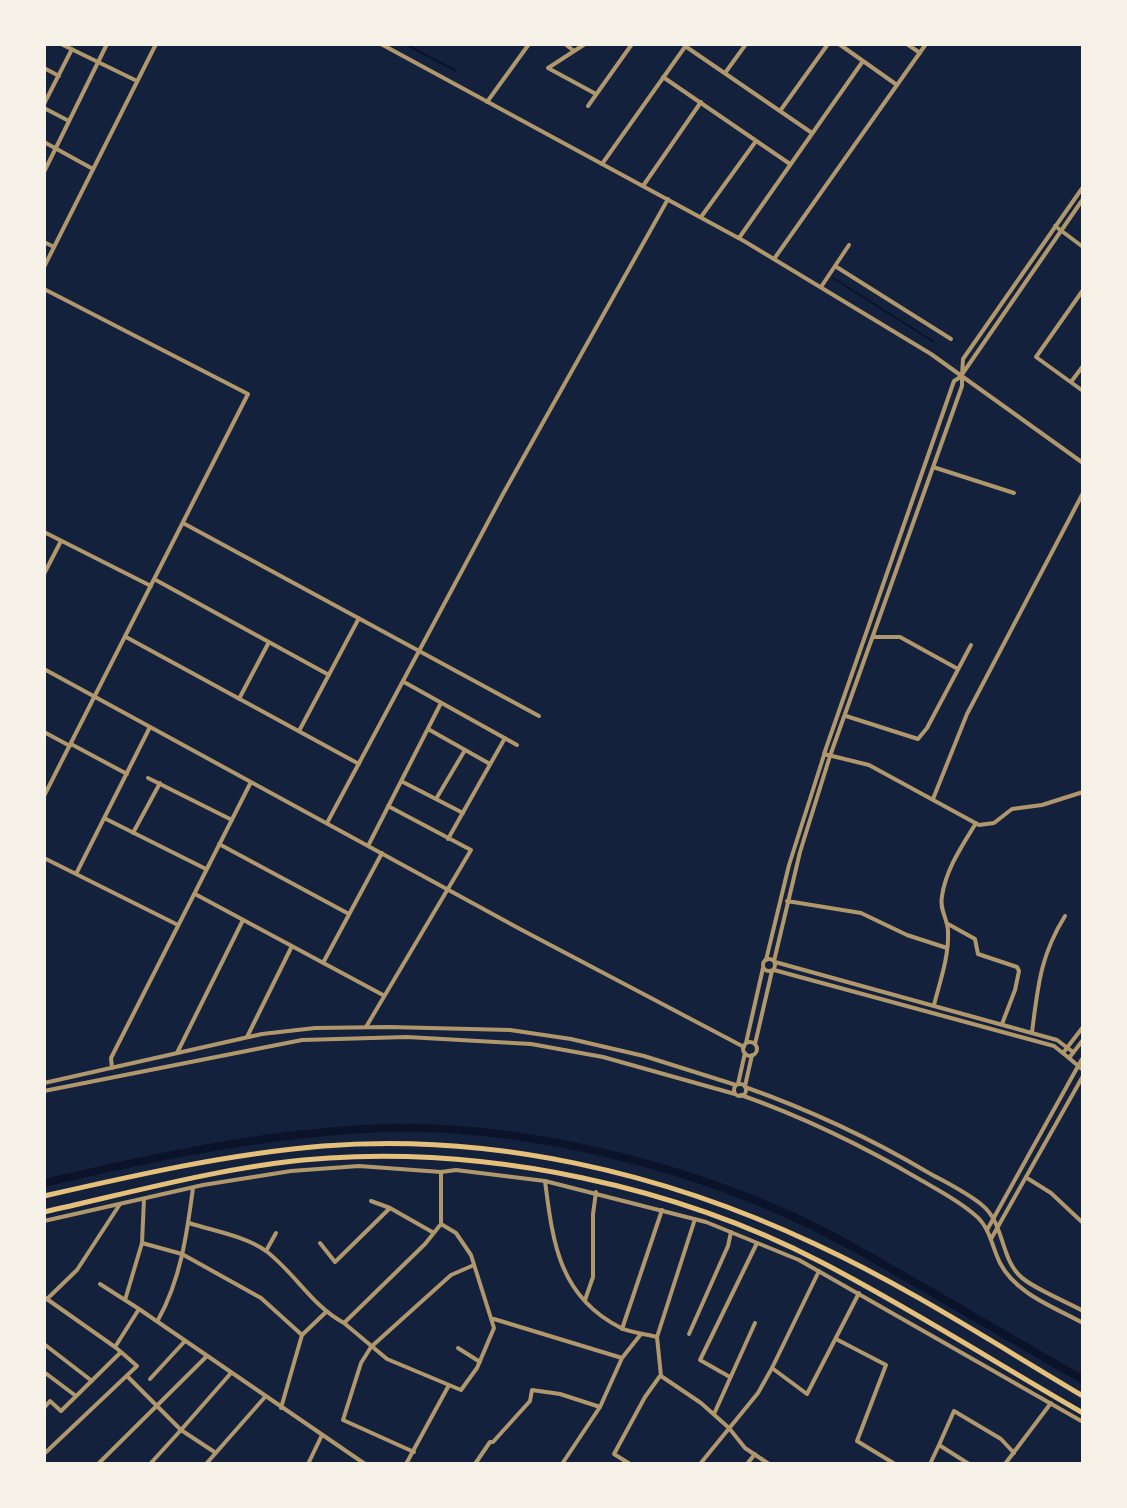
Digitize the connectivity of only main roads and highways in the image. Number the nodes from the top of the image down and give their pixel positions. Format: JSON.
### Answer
{"nodes":[{"id":1,"x":44,"y":1196,"type":"edge"},
{"id":2,"x":44,"y":1212,"type":"edge"},
{"id":3,"x":1083,"y":1396,"type":"edge"},
{"id":4,"x":1083,"y":1413,"type":"edge"}],
"edges":[{"from":1,"to":3,"type":"main road"},
{"from":2,"to":4,"type":"main road"}]}
